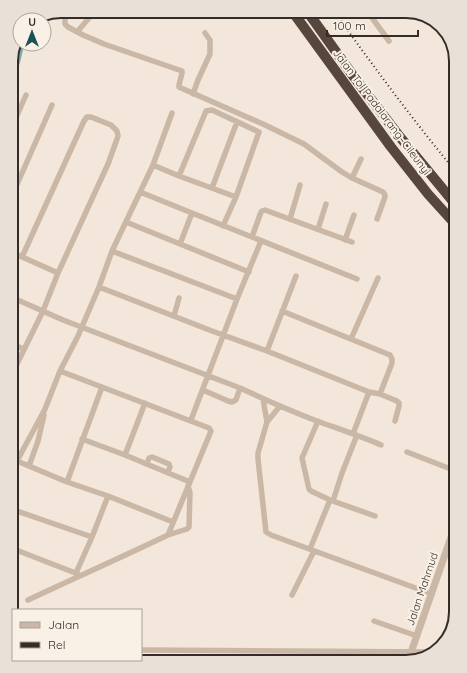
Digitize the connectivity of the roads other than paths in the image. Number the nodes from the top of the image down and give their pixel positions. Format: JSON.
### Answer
{"nodes":[{"id":1,"x":65,"y":18,"type":"edge"},
{"id":2,"x":89,"y":18,"type":"edge"},
{"id":3,"x":297,"y":18,"type":"edge"},
{"id":4,"x":312,"y":18,"type":"edge"},
{"id":5,"x":372,"y":18,"type":"edge"},
{"id":6,"x":77,"y":32,"type":"junction"},
{"id":7,"x":205,"y":33,"type":"dead end"},
{"id":8,"x":390,"y":41,"type":"dead end"},
{"id":9,"x":193,"y":94,"type":"junction"},
{"id":10,"x":26,"y":95,"type":"dead end"},
{"id":11,"x":52,"y":105,"type":"dead end"},
{"id":12,"x":18,"y":113,"type":"edge"},
{"id":13,"x":172,"y":113,"type":"dead end"},
{"id":14,"x":237,"y":122,"type":"junction"},
{"id":15,"x":263,"y":124,"type":"junction"},
{"id":16,"x":259,"y":132,"type":"junction"},
{"id":17,"x":362,"y":159,"type":"dead end"},
{"id":18,"x":153,"y":165,"type":"junction"},
{"id":19,"x":179,"y":176,"type":"junction"},
{"id":20,"x":352,"y":178,"type":"junction"},
{"id":21,"x":18,"y":182,"type":"edge"},
{"id":22,"x":300,"y":185,"type":"dead end"},
{"id":23,"x":212,"y":188,"type":"junction"},
{"id":24,"x":140,"y":192,"type":"junction"},
{"id":25,"x":449,"y":196,"type":"edge"},
{"id":26,"x":236,"y":197,"type":"junction"},
{"id":27,"x":326,"y":204,"type":"dead end"},
{"id":28,"x":192,"y":213,"type":"junction"},
{"id":29,"x":354,"y":215,"type":"dead end"},
{"id":30,"x":449,"y":217,"type":"edge"},
{"id":31,"x":290,"y":219,"type":"junction"},
{"id":32,"x":377,"y":219,"type":"dead end"},
{"id":33,"x":126,"y":222,"type":"junction"},
{"id":34,"x":223,"y":226,"type":"junction"},
{"id":35,"x":318,"y":230,"type":"junction"},
{"id":36,"x":252,"y":237,"type":"junction"},
{"id":37,"x":345,"y":240,"type":"junction"},
{"id":38,"x":262,"y":241,"type":"junction"},
{"id":39,"x":352,"y":242,"type":"dead end"},
{"id":40,"x":180,"y":244,"type":"junction"},
{"id":41,"x":112,"y":251,"type":"junction"},
{"id":42,"x":18,"y":255,"type":"edge"},
{"id":43,"x":22,"y":257,"type":"junction"},
{"id":44,"x":249,"y":272,"type":"junction"},
{"id":45,"x":58,"y":273,"type":"junction"},
{"id":46,"x":296,"y":276,"type":"dead end"},
{"id":47,"x":378,"y":278,"type":"dead end"},
{"id":48,"x":357,"y":279,"type":"dead end"},
{"id":49,"x":99,"y":287,"type":"junction"},
{"id":50,"x":179,"y":298,"type":"dead end"},
{"id":51,"x":237,"y":299,"type":"junction"},
{"id":52,"x":18,"y":300,"type":"edge"},
{"id":53,"x":43,"y":311,"type":"junction"},
{"id":54,"x":282,"y":311,"type":"junction"},
{"id":55,"x":174,"y":316,"type":"junction"},
{"id":56,"x":82,"y":328,"type":"junction"},
{"id":57,"x":224,"y":335,"type":"junction"},
{"id":58,"x":351,"y":338,"type":"junction"},
{"id":59,"x":18,"y":347,"type":"edge"},
{"id":60,"x":24,"y":349,"type":"junction"},
{"id":61,"x":267,"y":351,"type":"junction"},
{"id":62,"x":18,"y":361,"type":"edge"},
{"id":63,"x":60,"y":371,"type":"junction"},
{"id":64,"x":208,"y":377,"type":"junction"},
{"id":65,"x":102,"y":388,"type":"junction"},
{"id":66,"x":240,"y":388,"type":"junction"},
{"id":67,"x":203,"y":390,"type":"junction"},
{"id":68,"x":369,"y":392,"type":"junction"},
{"id":69,"x":380,"y":394,"type":"junction"},
{"id":70,"x":263,"y":399,"type":"junction"},
{"id":71,"x":145,"y":403,"type":"junction"},
{"id":72,"x":280,"y":406,"type":"junction"},
{"id":73,"x":45,"y":408,"type":"junction"},
{"id":74,"x":191,"y":420,"type":"junction"},
{"id":75,"x":318,"y":421,"type":"junction"},
{"id":76,"x":395,"y":421,"type":"dead end"},
{"id":77,"x":267,"y":422,"type":"junction"},
{"id":78,"x":355,"y":434,"type":"junction"},
{"id":79,"x":82,"y":440,"type":"junction"},
{"id":80,"x":381,"y":445,"type":"dead end"},
{"id":81,"x":407,"y":452,"type":"dead end"},
{"id":82,"x":125,"y":455,"type":"junction"},
{"id":83,"x":18,"y":457,"type":"edge"},
{"id":84,"x":18,"y":462,"type":"edge"},
{"id":85,"x":30,"y":466,"type":"junction"},
{"id":86,"x":449,"y":468,"type":"edge"},
{"id":87,"x":67,"y":482,"type":"junction"},
{"id":88,"x":189,"y":483,"type":"junction"},
{"id":89,"x":108,"y":496,"type":"junction"},
{"id":90,"x":331,"y":500,"type":"junction"},
{"id":91,"x":18,"y":511,"type":"edge"},
{"id":92,"x":375,"y":516,"type":"dead end"},
{"id":93,"x":173,"y":522,"type":"junction"},
{"id":94,"x":168,"y":535,"type":"junction"},
{"id":95,"x":92,"y":537,"type":"junction"},
{"id":96,"x":449,"y":544,"type":"edge"},
{"id":97,"x":312,"y":550,"type":"junction"},
{"id":98,"x":18,"y":551,"type":"edge"},
{"id":99,"x":78,"y":574,"type":"junction"},
{"id":100,"x":432,"y":594,"type":"junction"},
{"id":101,"x":292,"y":595,"type":"dead end"},
{"id":102,"x":28,"y":600,"type":"dead end"},
{"id":103,"x":374,"y":621,"type":"dead end"},
{"id":104,"x":417,"y":636,"type":"junction"},
{"id":105,"x":142,"y":650,"type":"edge"},
{"id":106,"x":412,"y":651,"type":"junction"},
{"id":107,"x":423,"y":651,"type":"edge"},
{"id":108,"x":411,"y":655,"type":"edge"}],
"edges":[{"from":1,"to":6,"type":"street"},
{"from":2,"to":6,"type":"street"},
{"from":3,"to":30,"type":"highway","name":"Jalan Tol Padalarang–Cileunyi"},
{"from":4,"to":25,"type":"highway","name":"Jalan Tol Padalarang–Cileunyi"},
{"from":5,"to":8,"type":"street"},
{"from":6,"to":9,"type":"street"},
{"from":7,"to":9,"type":"street"},
{"from":9,"to":15,"type":"street"},
{"from":10,"to":12,"type":"street"},
{"from":11,"to":21,"type":"street"},
{"from":13,"to":18,"type":"street"},
{"from":14,"to":16,"type":"street"},
{"from":14,"to":19,"type":"street"},
{"from":14,"to":23,"type":"street"},
{"from":15,"to":16,"type":"street"},
{"from":15,"to":20,"type":"street"},
{"from":16,"to":26,"type":"street"},
{"from":17,"to":20,"type":"street"},
{"from":18,"to":19,"type":"street"},
{"from":18,"to":24,"type":"street"},
{"from":19,"to":23,"type":"street"},
{"from":20,"to":32,"type":"street"},
{"from":22,"to":31,"type":"street"},
{"from":23,"to":26,"type":"street"},
{"from":24,"to":28,"type":"street"},
{"from":24,"to":33,"type":"street"},
{"from":26,"to":34,"type":"street"},
{"from":27,"to":35,"type":"street"},
{"from":28,"to":34,"type":"street"},
{"from":28,"to":40,"type":"street"},
{"from":29,"to":37,"type":"street"},
{"from":31,"to":35,"type":"street"},
{"from":31,"to":36,"type":"street"},
{"from":33,"to":40,"type":"street"},
{"from":33,"to":41,"type":"street"},
{"from":34,"to":36,"type":"street"},
{"from":35,"to":37,"type":"street"},
{"from":36,"to":38,"type":"street"},
{"from":37,"to":39,"type":"street"},
{"from":38,"to":44,"type":"street"},
{"from":38,"to":48,"type":"street"},
{"from":40,"to":44,"type":"street"},
{"from":41,"to":49,"type":"street"},
{"from":41,"to":51,"type":"street"},
{"from":42,"to":43,"type":"street"},
{"from":43,"to":45,"type":"street"},
{"from":43,"to":45,"type":"street"},
{"from":44,"to":51,"type":"street"},
{"from":45,"to":53,"type":"street"},
{"from":46,"to":54,"type":"street"},
{"from":47,"to":58,"type":"street"},
{"from":49,"to":55,"type":"street"},
{"from":49,"to":56,"type":"street"},
{"from":50,"to":55,"type":"street"},
{"from":51,"to":57,"type":"street"},
{"from":52,"to":53,"type":"street"},
{"from":53,"to":56,"type":"street"},
{"from":53,"to":60,"type":"street"},
{"from":54,"to":58,"type":"street"},
{"from":54,"to":61,"type":"street"},
{"from":55,"to":57,"type":"street"},
{"from":56,"to":63,"type":"street"},
{"from":56,"to":64,"type":"street"},
{"from":57,"to":61,"type":"street"},
{"from":57,"to":64,"type":"street"},
{"from":58,"to":69,"type":"street"},
{"from":59,"to":60,"type":"street"},
{"from":60,"to":62,"type":"street"},
{"from":61,"to":68,"type":"street"},
{"from":63,"to":65,"type":"street"},
{"from":63,"to":73,"type":"street"},
{"from":64,"to":66,"type":"street"},
{"from":64,"to":67,"type":"street"},
{"from":65,"to":71,"type":"street"},
{"from":65,"to":79,"type":"street"},
{"from":66,"to":67,"type":"street"},
{"from":66,"to":70,"type":"street"},
{"from":67,"to":74,"type":"street"},
{"from":68,"to":69,"type":"street"},
{"from":68,"to":78,"type":"street"},
{"from":69,"to":76,"type":"street"},
{"from":70,"to":72,"type":"street"},
{"from":70,"to":77,"type":"street"},
{"from":71,"to":74,"type":"street"},
{"from":71,"to":82,"type":"street"},
{"from":72,"to":75,"type":"street"},
{"from":72,"to":77,"type":"street"},
{"from":73,"to":83,"type":"street"},
{"from":73,"to":85,"type":"street"},
{"from":74,"to":88,"type":"street"},
{"from":75,"to":78,"type":"street"},
{"from":75,"to":90,"type":"street"},
{"from":77,"to":97,"type":"street"},
{"from":78,"to":80,"type":"street"},
{"from":78,"to":90,"type":"street"},
{"from":79,"to":82,"type":"street"},
{"from":79,"to":87,"type":"street"},
{"from":81,"to":86,"type":"street"},
{"from":82,"to":88,"type":"street"},
{"from":84,"to":85,"type":"street"},
{"from":85,"to":87,"type":"street"},
{"from":87,"to":89,"type":"street"},
{"from":88,"to":93,"type":"street"},
{"from":88,"to":94,"type":"street"},
{"from":89,"to":93,"type":"street"},
{"from":89,"to":95,"type":"street"},
{"from":90,"to":92,"type":"street"},
{"from":90,"to":97,"type":"street"},
{"from":91,"to":95,"type":"street"},
{"from":93,"to":94,"type":"street"},
{"from":94,"to":99,"type":"street"},
{"from":95,"to":99,"type":"street"},
{"from":96,"to":100,"type":"street","name":"Jalan Mahmud"},
{"from":97,"to":100,"type":"street"},
{"from":97,"to":101,"type":"street"},
{"from":98,"to":99,"type":"street"},
{"from":99,"to":102,"type":"street"},
{"from":100,"to":104,"type":"street","name":"Jalan Mahmud"},
{"from":103,"to":104,"type":"street"},
{"from":104,"to":106,"type":"street","name":"Jalan Mahmud"},
{"from":105,"to":106,"type":"street"},
{"from":106,"to":107,"type":"street"},
{"from":106,"to":108,"type":"street","name":"Jalan Mahmud"}]}
